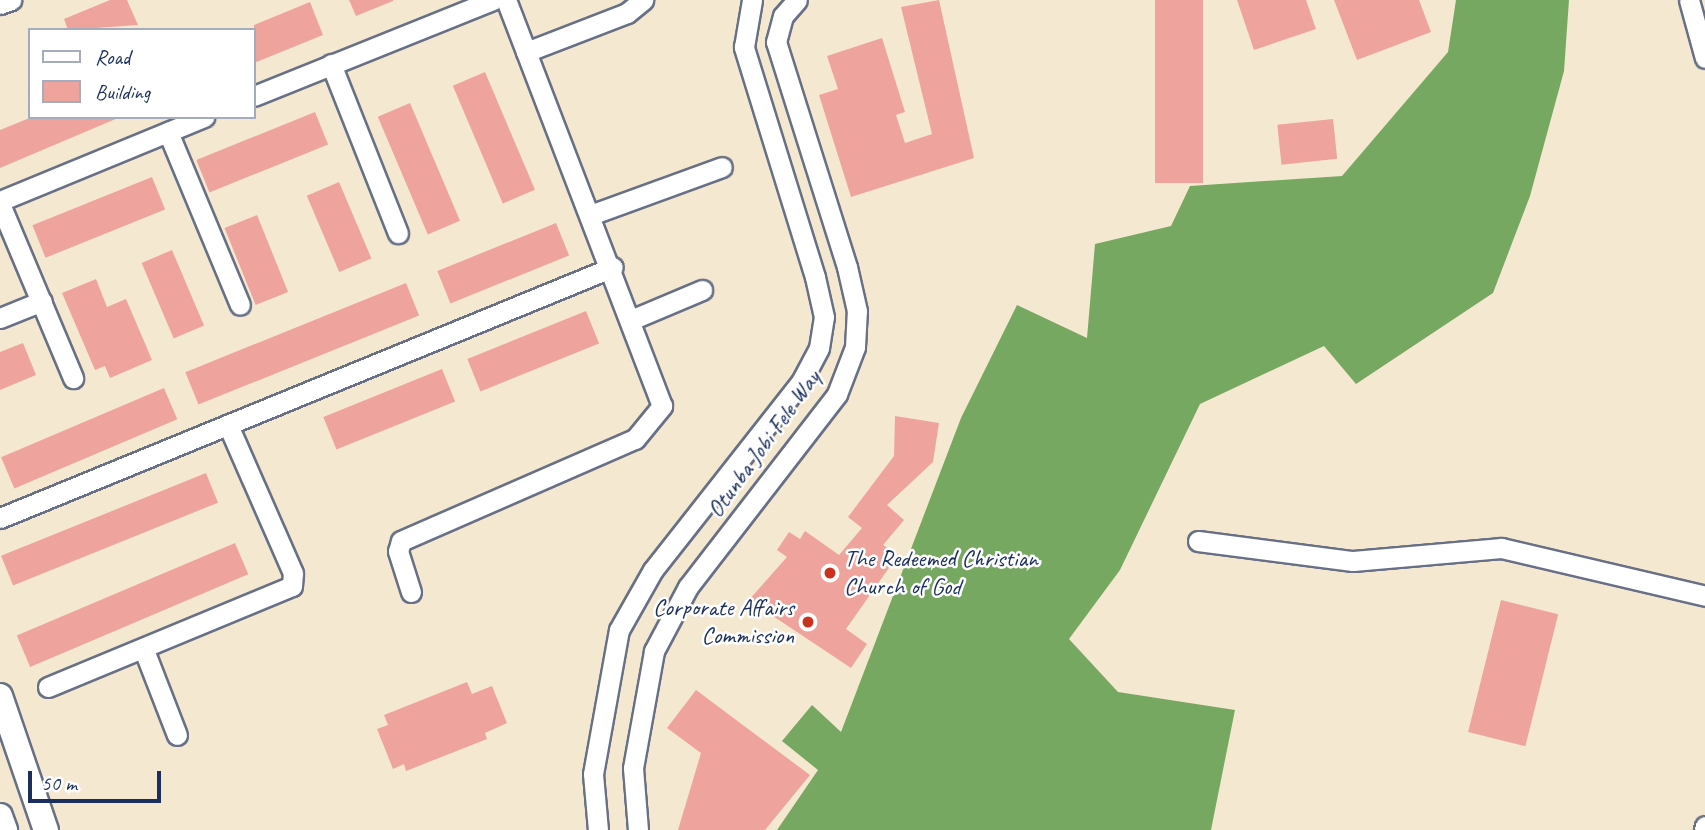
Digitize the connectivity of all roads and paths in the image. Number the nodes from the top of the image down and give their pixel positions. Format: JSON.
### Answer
{"nodes":[{"id":1,"x":11,"y":0,"type":"edge"},
{"id":2,"x":493,"y":0,"type":"edge"},
{"id":3,"x":506,"y":0,"type":"edge"},
{"id":4,"x":643,"y":0,"type":"edge"},
{"id":5,"x":752,"y":0,"type":"edge"},
{"id":6,"x":797,"y":0,"type":"edge"},
{"id":7,"x":1689,"y":0,"type":"edge"},
{"id":8,"x":0,"y":4,"type":"edge"},
{"id":9,"x":526,"y":52,"type":"junction"},
{"id":10,"x":1705,"y":58,"type":"edge"},
{"id":11,"x":331,"y":64,"type":"junction"},
{"id":12,"x":256,"y":95,"type":"edge"},
{"id":13,"x":199,"y":119,"type":"edge"},
{"id":14,"x":168,"y":132,"type":"junction"},
{"id":15,"x":722,"y":167,"type":"dead end"},
{"id":16,"x":824,"y":202,"type":"junction"},
{"id":17,"x":0,"y":203,"type":"edge"},
{"id":18,"x":793,"y":213,"type":"junction"},
{"id":19,"x":593,"y":214,"type":"junction"},
{"id":20,"x":398,"y":233,"type":"dead end"},
{"id":21,"x":613,"y":267,"type":"junction"},
{"id":22,"x":702,"y":290,"type":"dead end"},
{"id":23,"x":42,"y":301,"type":"junction"},
{"id":24,"x":240,"y":305,"type":"dead end"},
{"id":25,"x":0,"y":318,"type":"edge"},
{"id":26,"x":633,"y":319,"type":"junction"},
{"id":27,"x":73,"y":378,"type":"dead end"},
{"id":28,"x":228,"y":425,"type":"junction"},
{"id":29,"x":0,"y":518,"type":"edge"},
{"id":30,"x":1198,"y":541,"type":"dead end"},
{"id":31,"x":411,"y":592,"type":"dead end"},
{"id":32,"x":1705,"y":596,"type":"edge"},
{"id":33,"x":144,"y":650,"type":"junction"},
{"id":34,"x":48,"y":687,"type":"dead end"},
{"id":35,"x":0,"y":696,"type":"edge"},
{"id":36,"x":177,"y":735,"type":"dead end"},
{"id":37,"x":0,"y":816,"type":"edge"},
{"id":38,"x":5,"y":830,"type":"edge"},
{"id":39,"x":46,"y":830,"type":"edge"},
{"id":40,"x":598,"y":830,"type":"edge"},
{"id":41,"x":638,"y":830,"type":"edge"}],
"edges":[{"from":1,"to":8,"type":"street"},
{"from":2,"to":11,"type":"street"},
{"from":3,"to":9,"type":"street"},
{"from":4,"to":9,"type":"street"},
{"from":5,"to":18,"type":"street","name":"Otunba Jobi Fele Way"},
{"from":6,"to":16,"type":"street","name":"Otunba Jobi Fele Way"},
{"from":7,"to":10,"type":"street"},
{"from":9,"to":19,"type":"street"},
{"from":11,"to":12,"type":"street"},
{"from":11,"to":20,"type":"street"},
{"from":13,"to":14,"type":"street"},
{"from":14,"to":17,"type":"street"},
{"from":14,"to":24,"type":"street"},
{"from":15,"to":19,"type":"street"},
{"from":16,"to":18,"type":"street"},
{"from":16,"to":41,"type":"street","name":"Otunba Jobi Fele Way"},
{"from":17,"to":23,"type":"street"},
{"from":18,"to":40,"type":"street","name":"Otunba Jobi Fele Way"},
{"from":19,"to":21,"type":"street"},
{"from":21,"to":26,"type":"street"},
{"from":21,"to":28,"type":"street"},
{"from":22,"to":26,"type":"street"},
{"from":23,"to":25,"type":"street"},
{"from":23,"to":27,"type":"street"},
{"from":26,"to":31,"type":"street"},
{"from":28,"to":29,"type":"street"},
{"from":28,"to":33,"type":"street"},
{"from":30,"to":32,"type":"street"},
{"from":33,"to":34,"type":"street"},
{"from":33,"to":36,"type":"street"},
{"from":35,"to":39,"type":"main road"},
{"from":37,"to":38,"type":"main road"}]}
